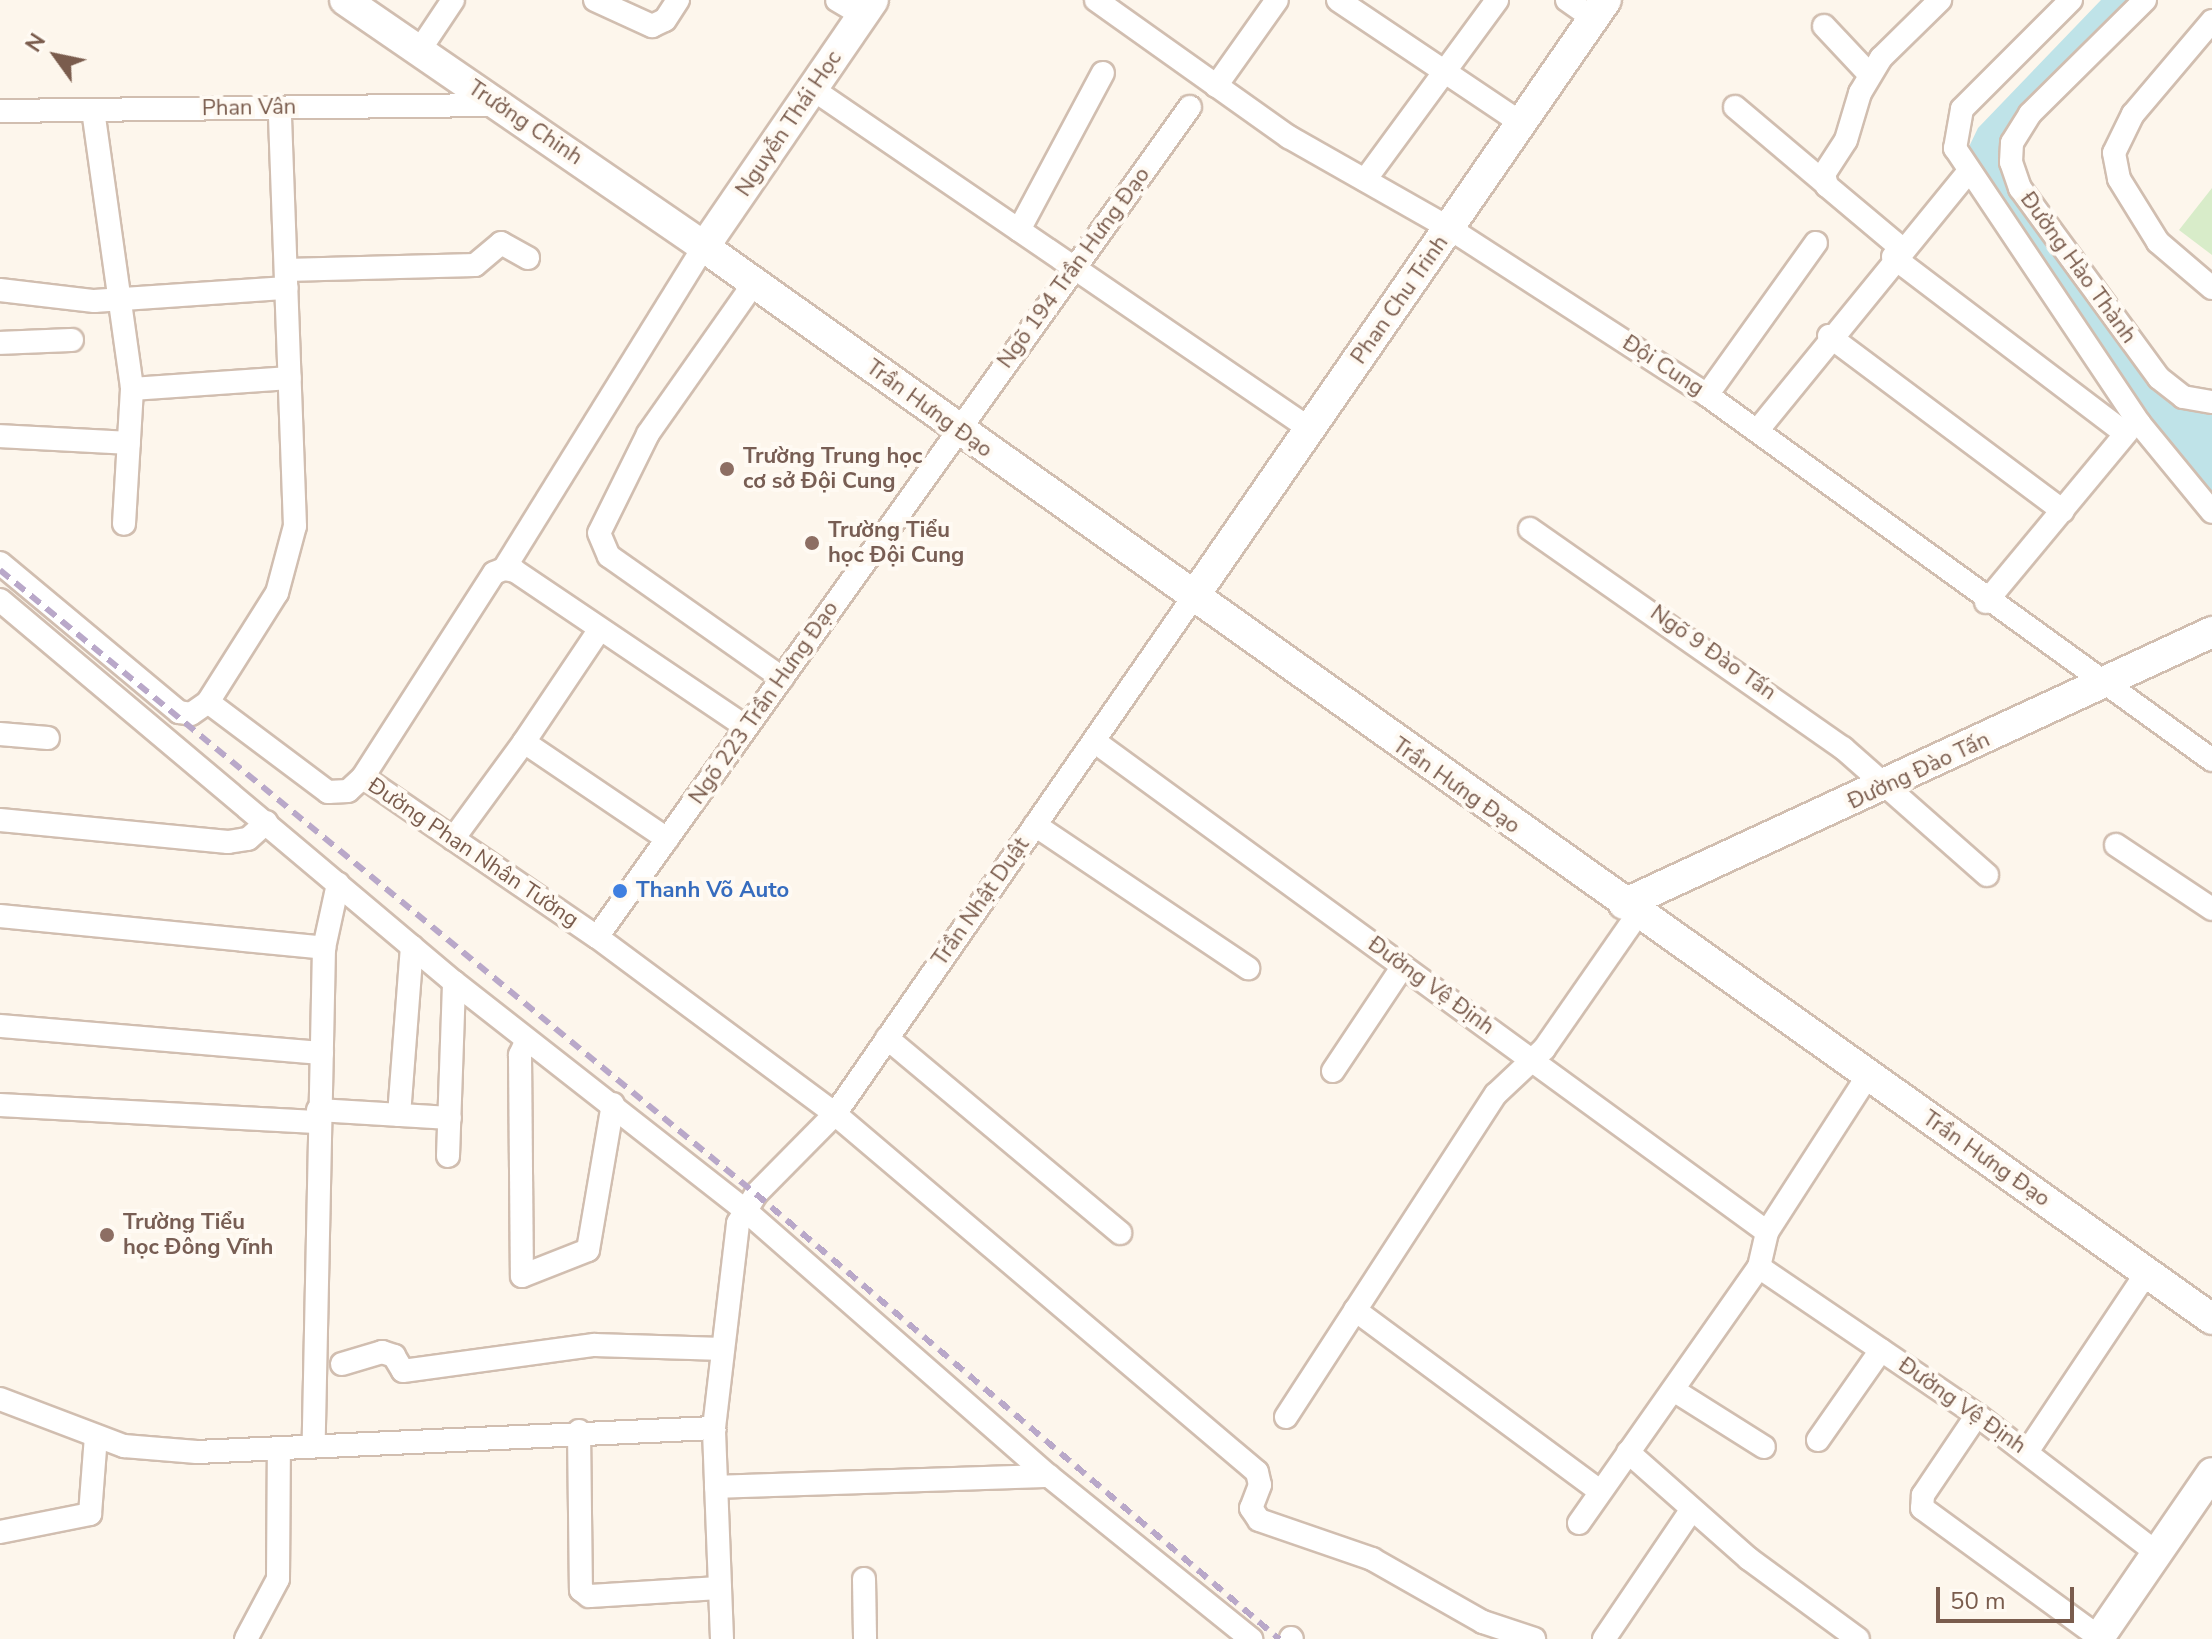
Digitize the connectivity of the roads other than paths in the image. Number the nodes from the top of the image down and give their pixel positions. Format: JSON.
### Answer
{"nodes":[{"id":1,"x":345,"y":0,"type":"edge"},
{"id":2,"x":453,"y":0,"type":"edge"},
{"id":3,"x":595,"y":0,"type":"edge"},
{"id":4,"x":678,"y":0,"type":"edge"},
{"id":5,"x":1096,"y":0,"type":"edge"},
{"id":6,"x":1277,"y":0,"type":"edge"},
{"id":7,"x":1338,"y":0,"type":"edge"},
{"id":8,"x":1497,"y":0,"type":"edge"},
{"id":9,"x":1567,"y":0,"type":"edge"},
{"id":10,"x":1940,"y":0,"type":"edge"},
{"id":11,"x":2071,"y":0,"type":"edge"},
{"id":12,"x":2145,"y":0,"type":"edge"},
{"id":13,"x":857,"y":5,"type":"edge"},
{"id":14,"x":1600,"y":9,"type":"edge"},
{"id":15,"x":2212,"y":21,"type":"edge"},
{"id":16,"x":1824,"y":26,"type":"dead end"},
{"id":17,"x":419,"y":51,"type":"junction"},
{"id":18,"x":1103,"y":73,"type":"dead end"},
{"id":19,"x":1442,"y":75,"type":"junction"},
{"id":20,"x":1870,"y":75,"type":"junction"},
{"id":21,"x":1216,"y":86,"type":"junction"},
{"id":22,"x":814,"y":90,"type":"junction"},
{"id":23,"x":498,"y":105,"type":"junction"},
{"id":24,"x":1190,"y":107,"type":"dead end"},
{"id":25,"x":1735,"y":107,"type":"dead end"},
{"id":26,"x":280,"y":108,"type":"junction"},
{"id":27,"x":93,"y":110,"type":"junction"},
{"id":28,"x":0,"y":111,"type":"edge"},
{"id":29,"x":1521,"y":123,"type":"junction"},
{"id":30,"x":1968,"y":172,"type":"junction"},
{"id":31,"x":1365,"y":180,"type":"junction"},
{"id":32,"x":1825,"y":183,"type":"junction"},
{"id":33,"x":1449,"y":228,"type":"junction"},
{"id":34,"x":1019,"y":230,"type":"junction"},
{"id":35,"x":1816,"y":243,"type":"dead end"},
{"id":36,"x":704,"y":247,"type":"junction"},
{"id":37,"x":1897,"y":252,"type":"junction"},
{"id":38,"x":528,"y":258,"type":"dead end"},
{"id":39,"x":1074,"y":267,"type":"junction"},
{"id":40,"x":286,"y":279,"type":"junction"},
{"id":41,"x":754,"y":283,"type":"junction"},
{"id":42,"x":2212,"y":288,"type":"edge"},
{"id":43,"x":0,"y":290,"type":"edge"},
{"id":44,"x":118,"y":298,"type":"junction"},
{"id":45,"x":1829,"y":336,"type":"junction"},
{"id":46,"x":72,"y":340,"type":"dead end"},
{"id":47,"x":0,"y":343,"type":"edge"},
{"id":48,"x":290,"y":378,"type":"junction"},
{"id":49,"x":132,"y":389,"type":"junction"},
{"id":50,"x":1707,"y":395,"type":"junction"},
{"id":51,"x":2212,"y":402,"type":"edge"},
{"id":52,"x":2133,"y":427,"type":"junction"},
{"id":53,"x":1310,"y":429,"type":"junction"},
{"id":54,"x":958,"y":430,"type":"junction"},
{"id":55,"x":1757,"y":431,"type":"junction"},
{"id":56,"x":0,"y":436,"type":"edge"},
{"id":57,"x":129,"y":443,"type":"junction"},
{"id":58,"x":2063,"y":511,"type":"junction"},
{"id":59,"x":2212,"y":512,"type":"edge"},
{"id":60,"x":124,"y":524,"type":"dead end"},
{"id":61,"x":1530,"y":529,"type":"dead end"},
{"id":62,"x":0,"y":563,"type":"edge"},
{"id":63,"x":504,"y":569,"type":"junction"},
{"id":64,"x":1192,"y":599,"type":"junction"},
{"id":65,"x":0,"y":600,"type":"edge"},
{"id":66,"x":1986,"y":602,"type":"junction"},
{"id":67,"x":600,"y":629,"type":"junction"},
{"id":68,"x":2211,"y":638,"type":"edge"},
{"id":69,"x":782,"y":678,"type":"junction"},
{"id":70,"x":2107,"y":683,"type":"junction"},
{"id":71,"x":208,"y":702,"type":"junction"},
{"id":72,"x":746,"y":727,"type":"junction"},
{"id":73,"x":0,"y":734,"type":"edge"},
{"id":74,"x":48,"y":738,"type":"dead end"},
{"id":75,"x":1094,"y":741,"type":"junction"},
{"id":76,"x":524,"y":742,"type":"junction"},
{"id":77,"x":2212,"y":760,"type":"edge"},
{"id":78,"x":363,"y":777,"type":"junction"},
{"id":79,"x":1888,"y":786,"type":"junction"},
{"id":80,"x":0,"y":820,"type":"edge"},
{"id":81,"x":267,"y":822,"type":"junction"},
{"id":82,"x":1035,"y":825,"type":"junction"},
{"id":83,"x":453,"y":839,"type":"junction"},
{"id":84,"x":667,"y":839,"type":"junction"},
{"id":85,"x":2116,"y":845,"type":"dead end"},
{"id":86,"x":1987,"y":875,"type":"dead end"},
{"id":87,"x":338,"y":884,"type":"junction"},
{"id":88,"x":1631,"y":909,"type":"junction"},
{"id":89,"x":2212,"y":909,"type":"edge"},
{"id":90,"x":0,"y":916,"type":"edge"},
{"id":91,"x":597,"y":937,"type":"junction"},
{"id":92,"x":412,"y":946,"type":"junction"},
{"id":93,"x":324,"y":948,"type":"junction"},
{"id":94,"x":1403,"y":966,"type":"junction"},
{"id":95,"x":1248,"y":968,"type":"dead end"},
{"id":96,"x":454,"y":982,"type":"junction"},
{"id":97,"x":0,"y":1026,"type":"edge"},
{"id":98,"x":887,"y":1038,"type":"junction"},
{"id":99,"x":527,"y":1040,"type":"junction"},
{"id":100,"x":322,"y":1053,"type":"junction"},
{"id":101,"x":1530,"y":1059,"type":"junction"},
{"id":102,"x":1333,"y":1071,"type":"dead end"},
{"id":103,"x":1867,"y":1077,"type":"junction"},
{"id":104,"x":613,"y":1104,"type":"junction"},
{"id":105,"x":0,"y":1105,"type":"edge"},
{"id":106,"x":835,"y":1114,"type":"junction"},
{"id":107,"x":399,"y":1115,"type":"junction"},
{"id":108,"x":317,"y":1116,"type":"junction"},
{"id":109,"x":450,"y":1118,"type":"junction"},
{"id":110,"x":448,"y":1156,"type":"dead end"},
{"id":111,"x":751,"y":1202,"type":"junction"},
{"id":112,"x":1767,"y":1232,"type":"junction"},
{"id":113,"x":1120,"y":1233,"type":"dead end"},
{"id":114,"x":1759,"y":1267,"type":"junction"},
{"id":115,"x":2147,"y":1272,"type":"junction"},
{"id":116,"x":1355,"y":1310,"type":"junction"},
{"id":117,"x":2212,"y":1319,"type":"edge"},
{"id":118,"x":723,"y":1349,"type":"junction"},
{"id":119,"x":1881,"y":1350,"type":"junction"},
{"id":120,"x":342,"y":1364,"type":"dead end"},
{"id":121,"x":1675,"y":1391,"type":"junction"},
{"id":122,"x":0,"y":1399,"type":"edge"},
{"id":123,"x":1977,"y":1415,"type":"junction"},
{"id":124,"x":1286,"y":1417,"type":"dead end"},
{"id":125,"x":714,"y":1428,"type":"junction"},
{"id":126,"x":579,"y":1431,"type":"junction"},
{"id":127,"x":96,"y":1436,"type":"junction"},
{"id":128,"x":1818,"y":1440,"type":"dead end"},
{"id":129,"x":314,"y":1446,"type":"junction"},
{"id":130,"x":1764,"y":1447,"type":"dead end"},
{"id":131,"x":279,"y":1448,"type":"junction"},
{"id":132,"x":1628,"y":1452,"type":"junction"},
{"id":133,"x":2027,"y":1452,"type":"junction"},
{"id":134,"x":2212,"y":1473,"type":"edge"},
{"id":135,"x":1049,"y":1476,"type":"junction"},
{"id":136,"x":716,"y":1487,"type":"junction"},
{"id":137,"x":1600,"y":1491,"type":"junction"},
{"id":138,"x":1692,"y":1509,"type":"junction"},
{"id":139,"x":1579,"y":1523,"type":"dead end"},
{"id":140,"x":0,"y":1532,"type":"edge"},
{"id":141,"x":2158,"y":1554,"type":"junction"},
{"id":142,"x":864,"y":1579,"type":"dead end"},
{"id":143,"x":720,"y":1588,"type":"junction"},
{"id":144,"x":2098,"y":1638,"type":"edge"},
{"id":145,"x":246,"y":1639,"type":"edge"},
{"id":146,"x":722,"y":1639,"type":"edge"},
{"id":147,"x":865,"y":1639,"type":"edge"},
{"id":148,"x":1251,"y":1639,"type":"edge"},
{"id":149,"x":1534,"y":1639,"type":"edge"},
{"id":150,"x":1604,"y":1639,"type":"edge"},
{"id":151,"x":1858,"y":1639,"type":"edge"}],
"edges":[{"from":1,"to":17,"type":"main road","name":"Trường Chinh"},
{"from":2,"to":17,"type":"street"},
{"from":3,"to":4,"type":"street"},
{"from":5,"to":21,"type":"street","name":"Đội Cung"},
{"from":6,"to":21,"type":"street"},
{"from":7,"to":19,"type":"street"},
{"from":8,"to":19,"type":"street"},
{"from":9,"to":14,"type":"street"},
{"from":10,"to":20,"type":"street"},
{"from":11,"to":30,"type":"street"},
{"from":12,"to":51,"type":"street","name":"Đường Hào Thành"},
{"from":13,"to":22,"type":"main road","name":"Nguyễn Thái Học"},
{"from":14,"to":29,"type":"main road","name":"Phan Chu Trinh"},
{"from":15,"to":42,"type":"street"},
{"from":16,"to":20,"type":"street"},
{"from":17,"to":23,"type":"main road","name":"Trường Chinh"},
{"from":18,"to":34,"type":"street"},
{"from":19,"to":29,"type":"street"},
{"from":19,"to":31,"type":"street"},
{"from":20,"to":32,"type":"street"},
{"from":21,"to":31,"type":"street","name":"Đội Cung"},
{"from":22,"to":34,"type":"street"},
{"from":22,"to":36,"type":"main road","name":"Nguyễn Thái Học"},
{"from":23,"to":26,"type":"street","name":"Phan Vân"},
{"from":23,"to":36,"type":"main road","name":"Trường Chinh"},
{"from":24,"to":39,"type":"street","name":"Ngõ 194 Trần Hưng Đạo"},
{"from":25,"to":32,"type":"street"},
{"from":26,"to":27,"type":"street","name":"Phan Vân"},
{"from":26,"to":40,"type":"street"},
{"from":27,"to":28,"type":"street","name":"Phan Vân"},
{"from":27,"to":44,"type":"street"},
{"from":29,"to":33,"type":"main road","name":"Phan Chu Trinh"},
{"from":30,"to":37,"type":"street"},
{"from":30,"to":52,"type":"street"},
{"from":31,"to":33,"type":"street","name":"Đội Cung"},
{"from":32,"to":37,"type":"street"},
{"from":33,"to":50,"type":"street","name":"Đội Cung"},
{"from":33,"to":53,"type":"main road","name":"Phan Chu Trinh"},
{"from":34,"to":39,"type":"street"},
{"from":35,"to":50,"type":"street"},
{"from":36,"to":41,"type":"main road","name":"Trần Hưng Đạo"},
{"from":36,"to":63,"type":"street"},
{"from":37,"to":45,"type":"street"},
{"from":37,"to":52,"type":"street"},
{"from":38,"to":40,"type":"street"},
{"from":39,"to":53,"type":"street"},
{"from":39,"to":54,"type":"street","name":"Ngõ 194 Trần Hưng Đạo"},
{"from":40,"to":44,"type":"street"},
{"from":40,"to":48,"type":"street"},
{"from":41,"to":54,"type":"main road","name":"Trần Hưng Đạo"},
{"from":41,"to":69,"type":"street"},
{"from":43,"to":44,"type":"street"},
{"from":44,"to":49,"type":"street"},
{"from":45,"to":55,"type":"street"},
{"from":45,"to":58,"type":"street"},
{"from":46,"to":47,"type":"street"},
{"from":48,"to":49,"type":"street"},
{"from":48,"to":71,"type":"street"},
{"from":49,"to":57,"type":"street"},
{"from":50,"to":55,"type":"street","name":"Đội Cung"},
{"from":52,"to":58,"type":"street"},
{"from":52,"to":59,"type":"street"},
{"from":53,"to":64,"type":"main road","name":"Phan Chu Trinh"},
{"from":54,"to":64,"type":"main road","name":"Trần Hưng Đạo"},
{"from":54,"to":69,"type":"street","name":"Ngõ 223 Trần Hưng Đạo"},
{"from":55,"to":66,"type":"street","name":"Đội Cung"},
{"from":56,"to":57,"type":"street"},
{"from":57,"to":60,"type":"street"},
{"from":58,"to":66,"type":"street"},
{"from":61,"to":79,"type":"street","name":"Ngõ 9 Đào Tấn"},
{"from":62,"to":71,"type":"street"},
{"from":63,"to":67,"type":"street"},
{"from":63,"to":78,"type":"street"},
{"from":64,"to":75,"type":"street","name":"Trần Nhật Duật"},
{"from":64,"to":88,"type":"main road","name":"Trần Hưng Đạo"},
{"from":65,"to":81,"type":"street"},
{"from":66,"to":70,"type":"street","name":"Đội Cung"},
{"from":67,"to":72,"type":"street"},
{"from":67,"to":76,"type":"street"},
{"from":68,"to":70,"type":"main road","name":"Đường Đào Tấn"},
{"from":69,"to":72,"type":"street","name":"Ngõ 223 Trần Hưng Đạo"},
{"from":70,"to":77,"type":"street","name":"Đội Cung"},
{"from":70,"to":79,"type":"main road","name":"Đường Đào Tấn"},
{"from":71,"to":78,"type":"street","name":"Đường Phan Nhân Tường"},
{"from":72,"to":84,"type":"street","name":"Ngõ 223 Trần Hưng Đạo"},
{"from":73,"to":74,"type":"street"},
{"from":75,"to":82,"type":"street","name":"Trần Nhật Duật"},
{"from":75,"to":94,"type":"street","name":"Đường Vệ Định"},
{"from":76,"to":83,"type":"street"},
{"from":76,"to":84,"type":"street"},
{"from":78,"to":83,"type":"street","name":"Đường Phan Nhân Tường"},
{"from":79,"to":86,"type":"street","name":"Ngõ 9 Đào Tấn"},
{"from":79,"to":88,"type":"main road","name":"Đường Đào Tấn"},
{"from":80,"to":81,"type":"street"},
{"from":81,"to":87,"type":"street"},
{"from":82,"to":95,"type":"street"},
{"from":82,"to":98,"type":"street","name":"Trần Nhật Duật"},
{"from":83,"to":91,"type":"street","name":"Đường Phan Nhân Tường"},
{"from":84,"to":91,"type":"street","name":"Ngõ 223 Trần Hưng Đạo"},
{"from":85,"to":89,"type":"street"},
{"from":87,"to":92,"type":"street"},
{"from":87,"to":93,"type":"street"},
{"from":88,"to":101,"type":"street"},
{"from":88,"to":103,"type":"main road","name":"Trần Hưng Đạo"},
{"from":90,"to":93,"type":"street"},
{"from":91,"to":106,"type":"street","name":"Đường Phan Nhân Tường"},
{"from":92,"to":96,"type":"street"},
{"from":92,"to":107,"type":"street"},
{"from":93,"to":100,"type":"street"},
{"from":94,"to":101,"type":"street","name":"Đường Vệ Định"},
{"from":94,"to":102,"type":"street"},
{"from":96,"to":99,"type":"street"},
{"from":96,"to":109,"type":"street"},
{"from":97,"to":100,"type":"street"},
{"from":98,"to":106,"type":"street","name":"Trần Nhật Duật"},
{"from":98,"to":113,"type":"street"},
{"from":99,"to":104,"type":"street"},
{"from":99,"to":104,"type":"street"},
{"from":100,"to":108,"type":"street"},
{"from":101,"to":112,"type":"street","name":"Đường Vệ Định"},
{"from":101,"to":116,"type":"street"},
{"from":103,"to":112,"type":"street"},
{"from":103,"to":115,"type":"main road","name":"Trần Hưng Đạo"},
{"from":104,"to":111,"type":"street"},
{"from":105,"to":108,"type":"street"},
{"from":106,"to":111,"type":"street","name":"Trần Nhật Duật"},
{"from":106,"to":149,"type":"street","name":"Đường Phan Nhân Tường"},
{"from":107,"to":108,"type":"street"},
{"from":107,"to":109,"type":"street"},
{"from":108,"to":129,"type":"street"},
{"from":109,"to":110,"type":"street"},
{"from":111,"to":118,"type":"street"},
{"from":111,"to":135,"type":"street"},
{"from":112,"to":114,"type":"street"},
{"from":114,"to":119,"type":"street","name":"Đường Vệ Định"},
{"from":114,"to":121,"type":"street"},
{"from":115,"to":117,"type":"main road","name":"Trần Hưng Đạo"},
{"from":115,"to":133,"type":"street"},
{"from":116,"to":124,"type":"street"},
{"from":116,"to":137,"type":"street"},
{"from":118,"to":120,"type":"street"},
{"from":118,"to":125,"type":"street"},
{"from":119,"to":123,"type":"street","name":"Đường Vệ Định"},
{"from":119,"to":128,"type":"street"},
{"from":121,"to":130,"type":"street"},
{"from":121,"to":132,"type":"street"},
{"from":122,"to":127,"type":"street"},
{"from":123,"to":133,"type":"street","name":"Đường Vệ Định"},
{"from":123,"to":144,"type":"street"},
{"from":125,"to":126,"type":"street"},
{"from":125,"to":136,"type":"street"},
{"from":126,"to":129,"type":"street"},
{"from":126,"to":143,"type":"street"},
{"from":127,"to":131,"type":"street"},
{"from":127,"to":140,"type":"street"},
{"from":129,"to":131,"type":"street"},
{"from":131,"to":145,"type":"street"},
{"from":132,"to":137,"type":"street"},
{"from":132,"to":138,"type":"street"},
{"from":133,"to":141,"type":"street","name":"Đường Vệ Định"},
{"from":134,"to":141,"type":"main road"},
{"from":135,"to":136,"type":"street"},
{"from":135,"to":148,"type":"street"},
{"from":136,"to":143,"type":"street"},
{"from":137,"to":139,"type":"street"},
{"from":138,"to":150,"type":"street"},
{"from":138,"to":151,"type":"street"},
{"from":141,"to":144,"type":"main road"},
{"from":142,"to":147,"type":"street"},
{"from":143,"to":146,"type":"street"}]}
